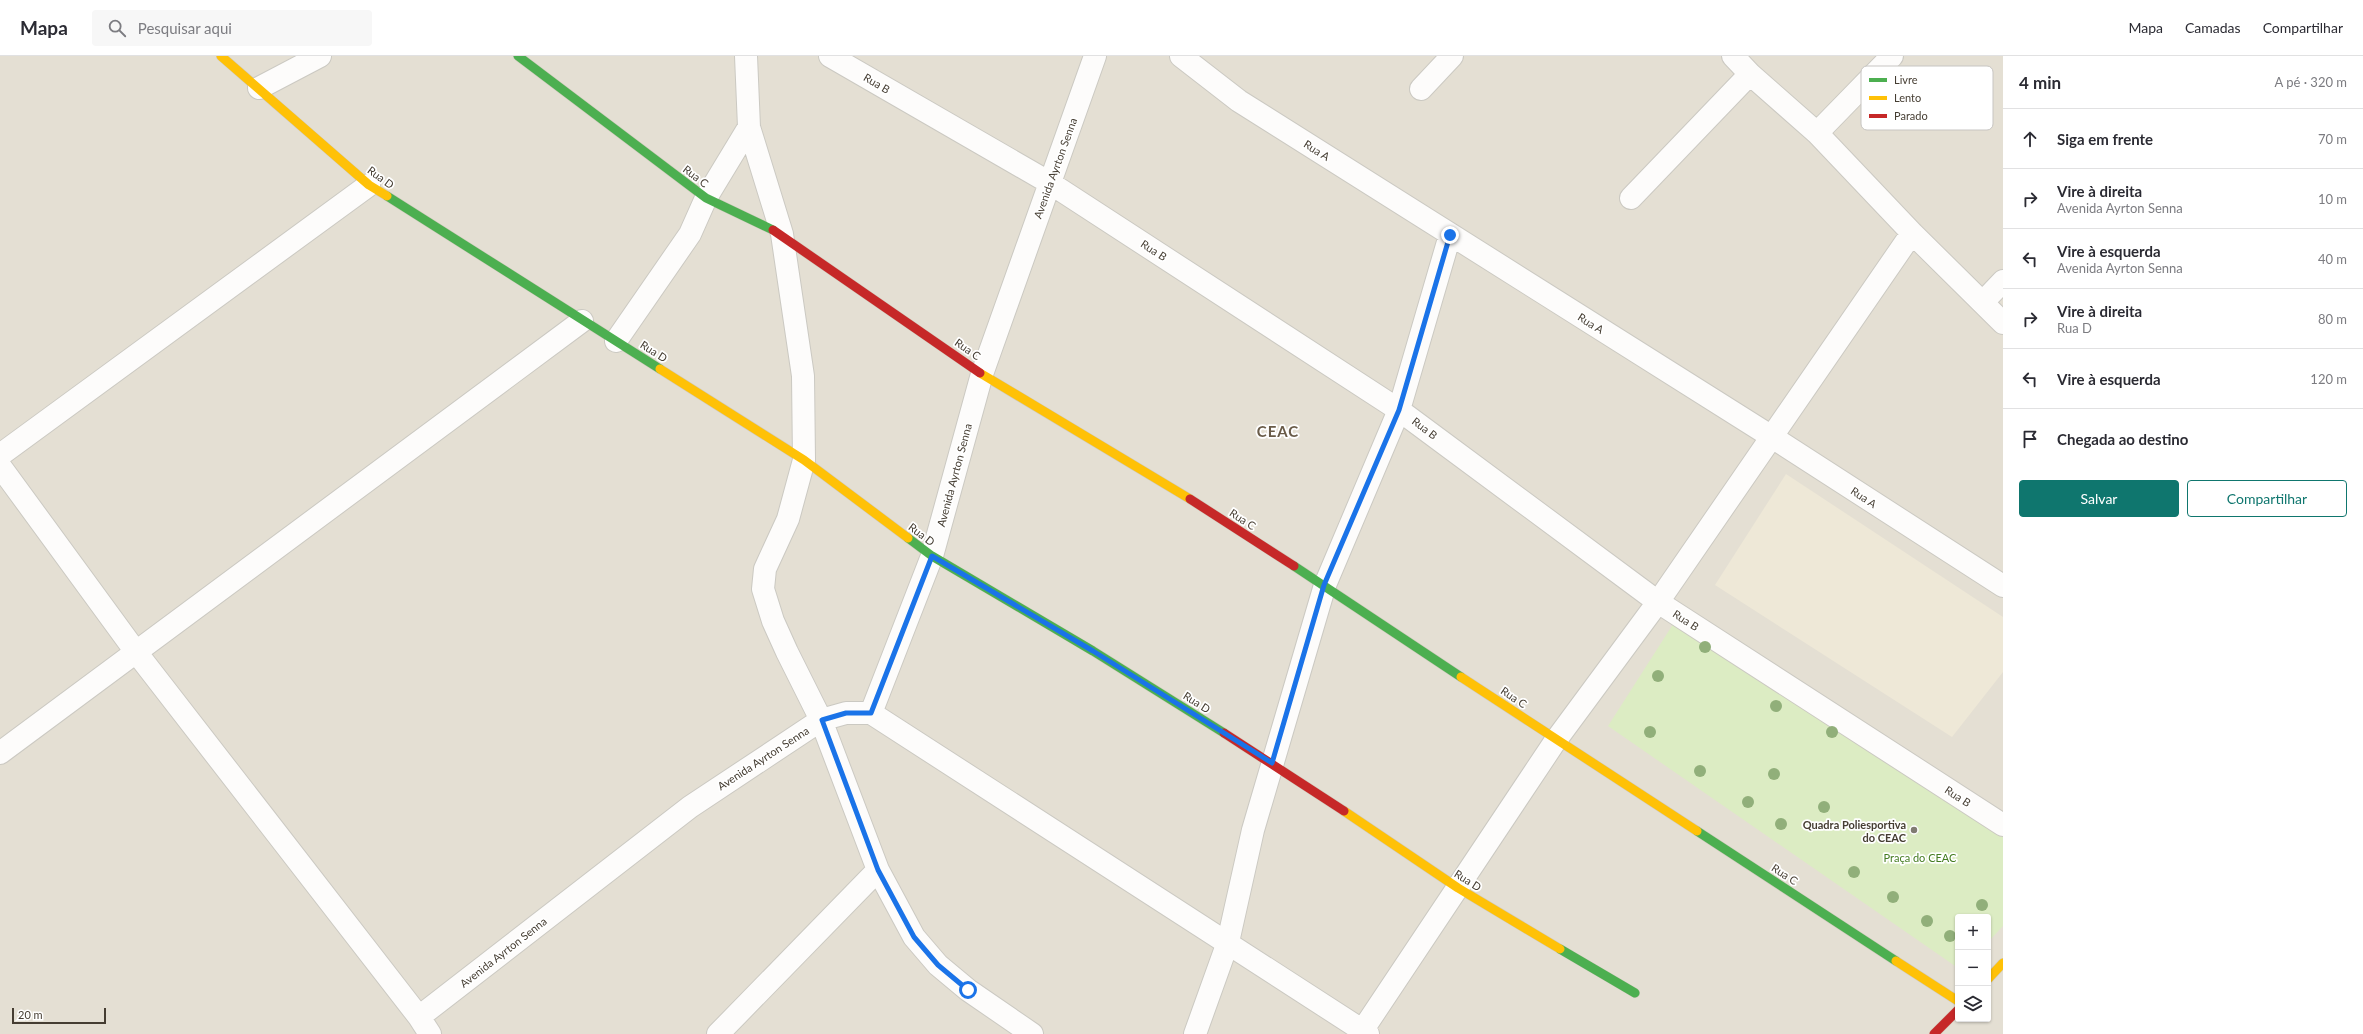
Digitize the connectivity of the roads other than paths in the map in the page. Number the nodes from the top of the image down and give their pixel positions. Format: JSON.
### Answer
{"nodes":[{"id":1,"x":221,"y":56,"type":"edge"},
{"id":2,"x":320,"y":56,"type":"edge"},
{"id":3,"x":518,"y":56,"type":"edge"},
{"id":4,"x":746,"y":56,"type":"edge"},
{"id":5,"x":830,"y":56,"type":"edge"},
{"id":6,"x":1095,"y":56,"type":"edge"},
{"id":7,"x":1181,"y":56,"type":"edge"},
{"id":8,"x":1452,"y":56,"type":"edge"},
{"id":9,"x":1733,"y":56,"type":"edge"},
{"id":10,"x":1892,"y":56,"type":"edge"},
{"id":11,"x":1882,"y":66,"type":"edge"},
{"id":12,"x":1750,"y":74,"type":"junction"},
{"id":13,"x":259,"y":88,"type":"junction"},
{"id":14,"x":1861,"y":88,"type":"edge"},
{"id":15,"x":1421,"y":89,"type":"dead end"},
{"id":16,"x":750,"y":127,"type":"junction"},
{"id":17,"x":1817,"y":133,"type":"junction"},
{"id":18,"x":1050,"y":183,"type":"junction"},
{"id":19,"x":369,"y":185,"type":"junction"},
{"id":20,"x":706,"y":198,"type":"junction"},
{"id":21,"x":1632,"y":198,"type":"dead end"},
{"id":22,"x":1912,"y":233,"type":"junction"},
{"id":23,"x":782,"y":234,"type":"junction"},
{"id":24,"x":1450,"y":235,"type":"junction"},
{"id":25,"x":2003,"y":281,"type":"edge"},
{"id":26,"x":1983,"y":302,"type":"junction"},
{"id":27,"x":582,"y":321,"type":"junction"},
{"id":28,"x":2003,"y":323,"type":"edge"},
{"id":29,"x":616,"y":342,"type":"junction"},
{"id":30,"x":982,"y":374,"type":"junction"},
{"id":31,"x":1399,"y":410,"type":"junction"},
{"id":32,"x":1772,"y":437,"type":"junction"},
{"id":33,"x":0,"y":455,"type":"edge"},
{"id":34,"x":804,"y":460,"type":"junction"},
{"id":35,"x":0,"y":466,"type":"edge"},
{"id":36,"x":932,"y":556,"type":"junction"},
{"id":37,"x":1324,"y":585,"type":"junction"},
{"id":38,"x":2003,"y":586,"type":"edge"},
{"id":39,"x":1658,"y":602,"type":"junction"},
{"id":40,"x":136,"y":652,"type":"junction"},
{"id":41,"x":871,"y":713,"type":"junction"},
{"id":42,"x":822,"y":720,"type":"junction"},
{"id":43,"x":1556,"y":740,"type":"junction"},
{"id":44,"x":0,"y":753,"type":"edge"},
{"id":45,"x":1272,"y":763,"type":"junction"},
{"id":46,"x":2003,"y":825,"type":"edge"},
{"id":47,"x":878,"y":870,"type":"junction"},
{"id":48,"x":1458,"y":888,"type":"junction"},
{"id":49,"x":1228,"y":942,"type":"junction"},
{"id":50,"x":2003,"y":963,"type":"edge"},
{"id":51,"x":1991,"y":976,"type":"edge"},
{"id":52,"x":1635,"y":994,"type":"dead end"},
{"id":53,"x":1955,"y":999,"type":"edge"},
{"id":54,"x":1955,"y":1013,"type":"edge"},
{"id":55,"x":424,"y":1025,"type":"edge"},
{"id":56,"x":1364,"y":1033,"type":"edge"},
{"id":57,"x":718,"y":1034,"type":"edge"},
{"id":58,"x":1032,"y":1034,"type":"edge"},
{"id":59,"x":1195,"y":1034,"type":"edge"},
{"id":60,"x":1934,"y":1034,"type":"edge"}],
"edges":[{"from":1,"to":13,"type":"street","name":"Rua D"},
{"from":2,"to":13,"type":"street"},
{"from":3,"to":20,"type":"street","name":"Rua C"},
{"from":4,"to":16,"type":"street"},
{"from":5,"to":18,"type":"street","name":"Rua B"},
{"from":6,"to":18,"type":"street","name":"Avenida Ayrton Senna"},
{"from":7,"to":24,"type":"street","name":"Rua A"},
{"from":8,"to":15,"type":"street"},
{"from":9,"to":12,"type":"street"},
{"from":10,"to":11,"type":"street"},
{"from":12,"to":17,"type":"street"},
{"from":12,"to":21,"type":"street"},
{"from":13,"to":19,"type":"street","name":"Rua D"},
{"from":14,"to":17,"type":"street"},
{"from":16,"to":20,"type":"street"},
{"from":16,"to":23,"type":"street"},
{"from":17,"to":22,"type":"street"},
{"from":18,"to":30,"type":"street","name":"Avenida Ayrton Senna"},
{"from":18,"to":31,"type":"street","name":"Rua B"},
{"from":19,"to":27,"type":"street","name":"Rua D"},
{"from":19,"to":33,"type":"street"},
{"from":20,"to":23,"type":"street","name":"Rua C"},
{"from":20,"to":29,"type":"street"},
{"from":22,"to":26,"type":"street"},
{"from":22,"to":32,"type":"street"},
{"from":23,"to":30,"type":"street","name":"Rua C"},
{"from":23,"to":34,"type":"street"},
{"from":24,"to":31,"type":"street"},
{"from":24,"to":32,"type":"street","name":"Rua A"},
{"from":25,"to":26,"type":"street"},
{"from":26,"to":28,"type":"street"},
{"from":27,"to":29,"type":"street","name":"Rua D"},
{"from":27,"to":40,"type":"street"},
{"from":29,"to":34,"type":"street","name":"Rua D"},
{"from":30,"to":36,"type":"street","name":"Avenida Ayrton Senna"},
{"from":30,"to":37,"type":"street","name":"Rua C"},
{"from":31,"to":37,"type":"street"},
{"from":31,"to":39,"type":"street","name":"Rua B"},
{"from":32,"to":38,"type":"street","name":"Rua A"},
{"from":32,"to":39,"type":"street"},
{"from":34,"to":36,"type":"street","name":"Rua D"},
{"from":34,"to":42,"type":"street"},
{"from":35,"to":40,"type":"street"},
{"from":36,"to":41,"type":"street","name":"Avenida Ayrton Senna"},
{"from":36,"to":45,"type":"street","name":"Rua D"},
{"from":37,"to":43,"type":"street","name":"Rua C"},
{"from":37,"to":45,"type":"street"},
{"from":39,"to":43,"type":"street"},
{"from":39,"to":46,"type":"street","name":"Rua B"},
{"from":40,"to":44,"type":"street"},
{"from":40,"to":55,"type":"street"},
{"from":41,"to":42,"type":"street","name":"Avenida Ayrton Senna"},
{"from":41,"to":49,"type":"street"},
{"from":42,"to":47,"type":"street"},
{"from":42,"to":55,"type":"street","name":"Avenida Ayrton Senna"},
{"from":43,"to":48,"type":"street"},
{"from":43,"to":53,"type":"street","name":"Rua C"},
{"from":45,"to":48,"type":"street","name":"Rua D"},
{"from":45,"to":49,"type":"street"},
{"from":47,"to":57,"type":"street"},
{"from":47,"to":58,"type":"street"},
{"from":48,"to":52,"type":"street","name":"Rua D"},
{"from":48,"to":56,"type":"street"},
{"from":49,"to":56,"type":"street"},
{"from":49,"to":59,"type":"street"},
{"from":50,"to":51,"type":"street"},
{"from":54,"to":60,"type":"street"}]}
